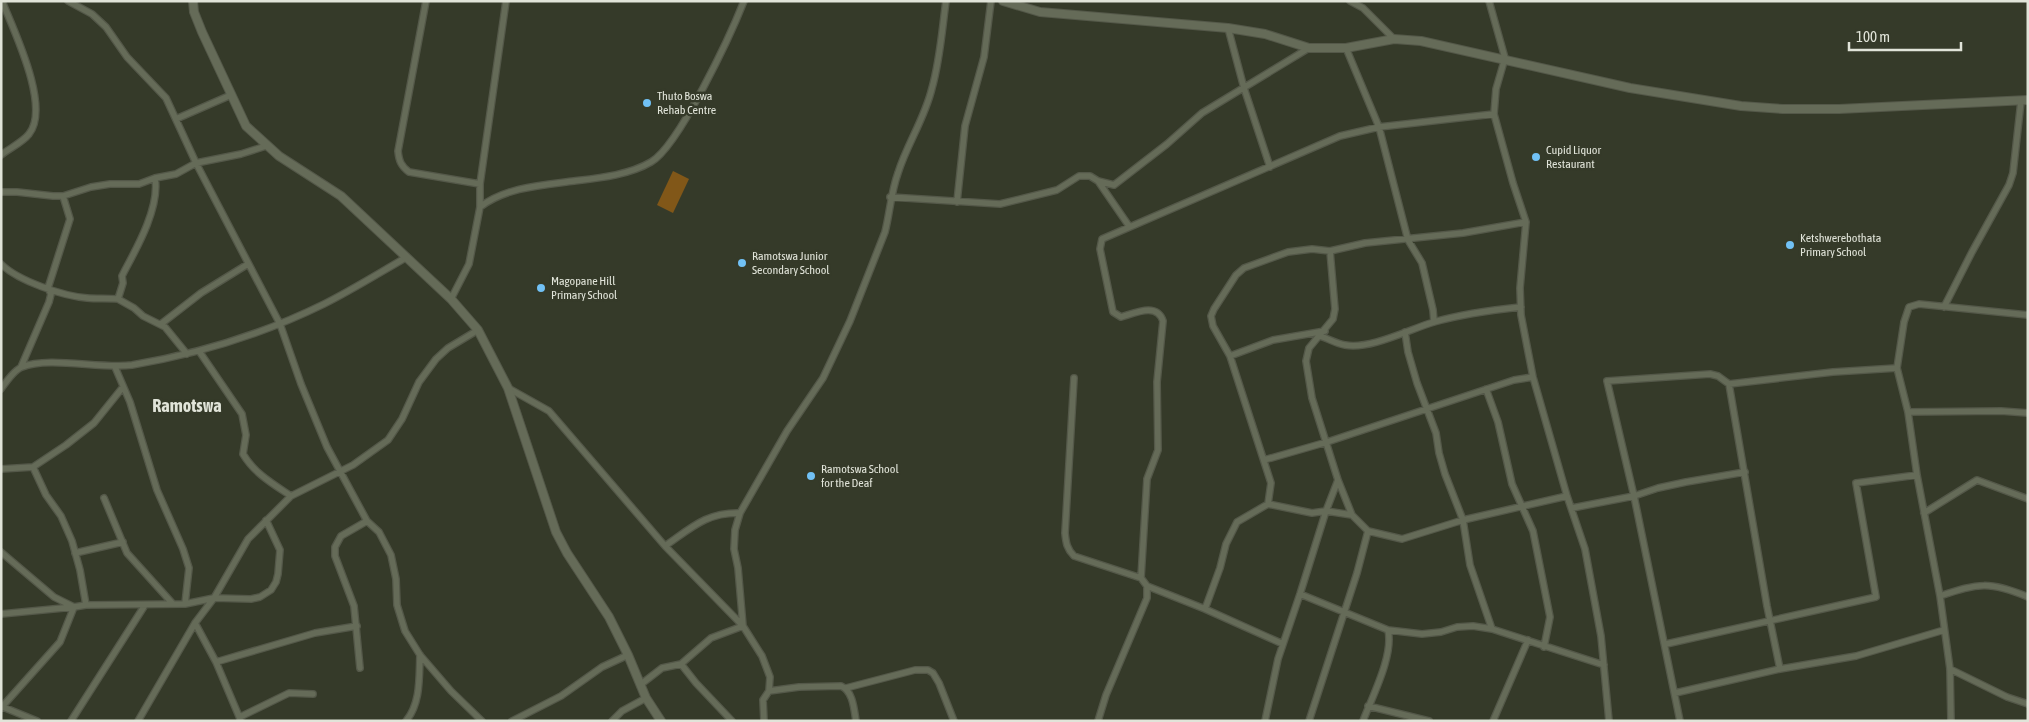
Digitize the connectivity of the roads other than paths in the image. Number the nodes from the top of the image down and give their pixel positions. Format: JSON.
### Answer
{"nodes":[{"id":1,"x":2,"y":1,"type":"edge"},
{"id":2,"x":68,"y":1,"type":"edge"},
{"id":3,"x":193,"y":1,"type":"edge"},
{"id":4,"x":426,"y":1,"type":"edge"},
{"id":5,"x":506,"y":1,"type":"edge"},
{"id":6,"x":744,"y":1,"type":"edge"},
{"id":7,"x":946,"y":1,"type":"edge"},
{"id":8,"x":991,"y":1,"type":"edge"},
{"id":9,"x":1003,"y":1,"type":"edge"},
{"id":10,"x":1350,"y":1,"type":"edge"},
{"id":11,"x":1489,"y":1,"type":"edge"},
{"id":12,"x":1228,"y":28,"type":"junction"},
{"id":13,"x":1394,"y":39,"type":"junction"},
{"id":14,"x":1309,"y":48,"type":"junction"},
{"id":15,"x":1346,"y":48,"type":"junction"},
{"id":16,"x":1506,"y":58,"type":"junction"},
{"id":17,"x":1244,"y":88,"type":"junction"},
{"id":18,"x":231,"y":95,"type":"junction"},
{"id":19,"x":2024,"y":100,"type":"edge"},
{"id":20,"x":1494,"y":114,"type":"junction"},
{"id":21,"x":176,"y":119,"type":"junction"},
{"id":22,"x":1379,"y":127,"type":"junction"},
{"id":23,"x":266,"y":146,"type":"junction"},
{"id":24,"x":1,"y":154,"type":"edge"},
{"id":25,"x":196,"y":163,"type":"junction"},
{"id":26,"x":1270,"y":167,"type":"junction"},
{"id":27,"x":155,"y":178,"type":"junction"},
{"id":28,"x":1098,"y":181,"type":"junction"},
{"id":29,"x":480,"y":184,"type":"junction"},
{"id":30,"x":1,"y":192,"type":"edge"},
{"id":31,"x":63,"y":196,"type":"junction"},
{"id":32,"x":890,"y":197,"type":"junction"},
{"id":33,"x":957,"y":202,"type":"junction"},
{"id":34,"x":480,"y":207,"type":"junction"},
{"id":35,"x":1526,"y":222,"type":"junction"},
{"id":36,"x":1129,"y":226,"type":"junction"},
{"id":37,"x":1408,"y":240,"type":"junction"},
{"id":38,"x":1330,"y":251,"type":"junction"},
{"id":39,"x":406,"y":257,"type":"junction"},
{"id":40,"x":1,"y":264,"type":"edge"},
{"id":41,"x":248,"y":264,"type":"junction"},
{"id":42,"x":48,"y":288,"type":"junction"},
{"id":43,"x":118,"y":299,"type":"junction"},
{"id":44,"x":451,"y":299,"type":"junction"},
{"id":45,"x":1521,"y":307,"type":"junction"},
{"id":46,"x":1944,"y":307,"type":"junction"},
{"id":47,"x":2028,"y":315,"type":"edge"},
{"id":48,"x":1434,"y":322,"type":"junction"},
{"id":49,"x":161,"y":324,"type":"junction"},
{"id":50,"x":280,"y":324,"type":"junction"},
{"id":51,"x":478,"y":330,"type":"junction"},
{"id":52,"x":1325,"y":330,"type":"junction"},
{"id":53,"x":1405,"y":332,"type":"junction"},
{"id":54,"x":1320,"y":336,"type":"junction"},
{"id":55,"x":199,"y":351,"type":"junction"},
{"id":56,"x":187,"y":354,"type":"junction"},
{"id":57,"x":1230,"y":356,"type":"junction"},
{"id":58,"x":21,"y":367,"type":"junction"},
{"id":59,"x":115,"y":367,"type":"junction"},
{"id":60,"x":1897,"y":368,"type":"junction"},
{"id":61,"x":1533,"y":377,"type":"junction"},
{"id":62,"x":1074,"y":378,"type":"dead end"},
{"id":63,"x":1729,"y":384,"type":"junction"},
{"id":64,"x":123,"y":387,"type":"junction"},
{"id":65,"x":508,"y":388,"type":"junction"},
{"id":66,"x":1,"y":389,"type":"edge"},
{"id":67,"x":1486,"y":389,"type":"junction"},
{"id":68,"x":1428,"y":408,"type":"junction"},
{"id":69,"x":1908,"y":412,"type":"junction"},
{"id":70,"x":2028,"y":413,"type":"edge"},
{"id":71,"x":1327,"y":442,"type":"junction"},
{"id":72,"x":1264,"y":460,"type":"junction"},
{"id":73,"x":33,"y":467,"type":"junction"},
{"id":74,"x":1,"y":469,"type":"edge"},
{"id":75,"x":340,"y":472,"type":"junction"},
{"id":76,"x":1745,"y":472,"type":"junction"},
{"id":77,"x":1917,"y":475,"type":"junction"},
{"id":78,"x":1338,"y":480,"type":"junction"},
{"id":79,"x":291,"y":496,"type":"junction"},
{"id":80,"x":1567,"y":496,"type":"junction"},
{"id":81,"x":1634,"y":496,"type":"junction"},
{"id":82,"x":104,"y":498,"type":"dead end"},
{"id":83,"x":2028,"y":499,"type":"edge"},
{"id":84,"x":1268,"y":504,"type":"junction"},
{"id":85,"x":1521,"y":506,"type":"junction"},
{"id":86,"x":1572,"y":508,"type":"junction"},
{"id":87,"x":1326,"y":511,"type":"junction"},
{"id":88,"x":740,"y":513,"type":"junction"},
{"id":89,"x":1924,"y":513,"type":"junction"},
{"id":90,"x":1352,"y":515,"type":"junction"},
{"id":91,"x":266,"y":520,"type":"junction"},
{"id":92,"x":1463,"y":520,"type":"junction"},
{"id":93,"x":367,"y":521,"type":"junction"},
{"id":94,"x":1368,"y":531,"type":"junction"},
{"id":95,"x":123,"y":542,"type":"junction"},
{"id":96,"x":665,"y":546,"type":"junction"},
{"id":97,"x":1,"y":552,"type":"edge"},
{"id":98,"x":75,"y":553,"type":"junction"},
{"id":99,"x":1141,"y":578,"type":"junction"},
{"id":100,"x":1147,"y":586,"type":"junction"},
{"id":101,"x":1300,"y":594,"type":"junction"},
{"id":102,"x":1940,"y":596,"type":"junction"},
{"id":103,"x":2028,"y":597,"type":"edge"},
{"id":104,"x":214,"y":598,"type":"junction"},
{"id":105,"x":145,"y":604,"type":"junction"},
{"id":106,"x":173,"y":604,"type":"junction"},
{"id":107,"x":185,"y":604,"type":"junction"},
{"id":108,"x":86,"y":605,"type":"junction"},
{"id":109,"x":74,"y":607,"type":"junction"},
{"id":110,"x":1205,"y":609,"type":"junction"},
{"id":111,"x":1345,"y":613,"type":"junction"},
{"id":112,"x":1,"y":614,"type":"edge"},
{"id":113,"x":1770,"y":620,"type":"junction"},
{"id":114,"x":195,"y":623,"type":"junction"},
{"id":115,"x":357,"y":626,"type":"junction"},
{"id":116,"x":743,"y":626,"type":"junction"},
{"id":117,"x":1492,"y":629,"type":"junction"},
{"id":118,"x":1388,"y":630,"type":"junction"},
{"id":119,"x":1944,"y":630,"type":"junction"},
{"id":120,"x":1528,"y":640,"type":"junction"},
{"id":121,"x":1283,"y":644,"type":"junction"},
{"id":122,"x":1666,"y":644,"type":"junction"},
{"id":123,"x":1544,"y":646,"type":"junction"},
{"id":124,"x":420,"y":655,"type":"junction"},
{"id":125,"x":628,"y":655,"type":"junction"},
{"id":126,"x":216,"y":662,"type":"junction"},
{"id":127,"x":681,"y":664,"type":"junction"},
{"id":128,"x":1604,"y":665,"type":"junction"},
{"id":129,"x":360,"y":668,"type":"dead end"},
{"id":130,"x":1780,"y":669,"type":"junction"},
{"id":131,"x":1950,"y":669,"type":"junction"},
{"id":132,"x":640,"y":685,"type":"junction"},
{"id":133,"x":846,"y":688,"type":"junction"},
{"id":134,"x":769,"y":691,"type":"junction"},
{"id":135,"x":1675,"y":693,"type":"junction"},
{"id":136,"x":314,"y":694,"type":"dead end"},
{"id":137,"x":646,"y":698,"type":"junction"},
{"id":138,"x":2028,"y":704,"type":"edge"},
{"id":139,"x":1368,"y":706,"type":"junction"},
{"id":140,"x":1608,"y":706,"type":"junction"},
{"id":141,"x":2,"y":707,"type":"edge"},
{"id":142,"x":240,"y":719,"type":"edge"},
{"id":143,"x":37,"y":721,"type":"edge"},
{"id":144,"x":71,"y":721,"type":"edge"},
{"id":145,"x":138,"y":721,"type":"edge"},
{"id":146,"x":406,"y":721,"type":"edge"},
{"id":147,"x":482,"y":721,"type":"edge"},
{"id":148,"x":512,"y":721,"type":"edge"},
{"id":149,"x":612,"y":721,"type":"edge"},
{"id":150,"x":661,"y":721,"type":"edge"},
{"id":151,"x":732,"y":721,"type":"edge"},
{"id":152,"x":764,"y":721,"type":"edge"},
{"id":153,"x":856,"y":721,"type":"edge"},
{"id":154,"x":954,"y":721,"type":"edge"},
{"id":155,"x":1098,"y":721,"type":"edge"},
{"id":156,"x":1265,"y":721,"type":"edge"},
{"id":157,"x":1309,"y":721,"type":"edge"},
{"id":158,"x":1363,"y":721,"type":"edge"},
{"id":159,"x":1429,"y":721,"type":"edge"},
{"id":160,"x":1493,"y":721,"type":"edge"},
{"id":161,"x":1604,"y":721,"type":"edge"},
{"id":162,"x":1609,"y":721,"type":"edge"},
{"id":163,"x":1680,"y":721,"type":"edge"},
{"id":164,"x":1951,"y":721,"type":"edge"}],
"edges":[{"from":1,"to":24,"type":"street"},
{"from":2,"to":21,"type":"street"},
{"from":3,"to":18,"type":"street"},
{"from":4,"to":29,"type":"street"},
{"from":5,"to":29,"type":"street"},
{"from":6,"to":34,"type":"street"},
{"from":7,"to":32,"type":"street"},
{"from":8,"to":33,"type":"street"},
{"from":9,"to":12,"type":"street"},
{"from":10,"to":13,"type":"street"},
{"from":11,"to":16,"type":"street"},
{"from":12,"to":14,"type":"street"},
{"from":12,"to":17,"type":"street"},
{"from":13,"to":15,"type":"street"},
{"from":13,"to":16,"type":"street"},
{"from":14,"to":15,"type":"street"},
{"from":14,"to":17,"type":"street"},
{"from":15,"to":22,"type":"street"},
{"from":16,"to":19,"type":"street"},
{"from":16,"to":20,"type":"street"},
{"from":17,"to":26,"type":"street"},
{"from":17,"to":28,"type":"street"},
{"from":18,"to":21,"type":"street"},
{"from":18,"to":23,"type":"street"},
{"from":19,"to":46,"type":"street"},
{"from":20,"to":22,"type":"street"},
{"from":20,"to":35,"type":"street"},
{"from":21,"to":25,"type":"street"},
{"from":22,"to":26,"type":"street"},
{"from":22,"to":37,"type":"street"},
{"from":23,"to":25,"type":"street"},
{"from":23,"to":39,"type":"street"},
{"from":25,"to":27,"type":"street"},
{"from":25,"to":41,"type":"street"},
{"from":26,"to":36,"type":"street"},
{"from":27,"to":31,"type":"street"},
{"from":27,"to":43,"type":"street"},
{"from":28,"to":33,"type":"street"},
{"from":28,"to":36,"type":"street"},
{"from":29,"to":34,"type":"street"},
{"from":30,"to":31,"type":"street"},
{"from":31,"to":42,"type":"street"},
{"from":32,"to":33,"type":"street"},
{"from":32,"to":88,"type":"street"},
{"from":34,"to":44,"type":"street"},
{"from":35,"to":37,"type":"street"},
{"from":35,"to":45,"type":"street"},
{"from":36,"to":99,"type":"street"},
{"from":37,"to":38,"type":"street"},
{"from":37,"to":48,"type":"street"},
{"from":38,"to":52,"type":"street"},
{"from":38,"to":57,"type":"street"},
{"from":39,"to":44,"type":"street"},
{"from":39,"to":50,"type":"street"},
{"from":40,"to":42,"type":"street"},
{"from":41,"to":49,"type":"street"},
{"from":41,"to":50,"type":"street"},
{"from":42,"to":43,"type":"street"},
{"from":42,"to":58,"type":"street"},
{"from":43,"to":49,"type":"street"},
{"from":44,"to":51,"type":"street"},
{"from":45,"to":48,"type":"street"},
{"from":45,"to":61,"type":"street"},
{"from":46,"to":47,"type":"street"},
{"from":46,"to":60,"type":"street"},
{"from":48,"to":53,"type":"street"},
{"from":49,"to":56,"type":"street"},
{"from":50,"to":55,"type":"street"},
{"from":50,"to":75,"type":"street"},
{"from":51,"to":65,"type":"street"},
{"from":51,"to":75,"type":"street"},
{"from":52,"to":54,"type":"street"},
{"from":52,"to":57,"type":"street"},
{"from":53,"to":54,"type":"street"},
{"from":53,"to":68,"type":"street"},
{"from":54,"to":71,"type":"street"},
{"from":55,"to":56,"type":"street"},
{"from":55,"to":79,"type":"street"},
{"from":56,"to":59,"type":"street"},
{"from":57,"to":72,"type":"street"},
{"from":58,"to":59,"type":"street"},
{"from":58,"to":66,"type":"street"},
{"from":59,"to":64,"type":"street"},
{"from":60,"to":63,"type":"street"},
{"from":60,"to":69,"type":"street"},
{"from":61,"to":67,"type":"street"},
{"from":61,"to":80,"type":"street"},
{"from":62,"to":99,"type":"street"},
{"from":63,"to":76,"type":"street"},
{"from":63,"to":81,"type":"street"},
{"from":64,"to":73,"type":"street"},
{"from":64,"to":107,"type":"street"},
{"from":65,"to":96,"type":"street"},
{"from":65,"to":125,"type":"street"},
{"from":67,"to":68,"type":"street"},
{"from":67,"to":85,"type":"street"},
{"from":68,"to":71,"type":"street"},
{"from":68,"to":92,"type":"street"},
{"from":69,"to":70,"type":"street"},
{"from":69,"to":77,"type":"street"},
{"from":71,"to":72,"type":"street"},
{"from":71,"to":78,"type":"street"},
{"from":72,"to":84,"type":"street"},
{"from":73,"to":74,"type":"street"},
{"from":73,"to":98,"type":"street"},
{"from":75,"to":79,"type":"street"},
{"from":75,"to":93,"type":"street"},
{"from":76,"to":81,"type":"street"},
{"from":76,"to":113,"type":"street"},
{"from":77,"to":89,"type":"street"},
{"from":77,"to":113,"type":"street"},
{"from":78,"to":87,"type":"street"},
{"from":78,"to":90,"type":"street"},
{"from":79,"to":91,"type":"street"},
{"from":80,"to":85,"type":"street"},
{"from":80,"to":86,"type":"street"},
{"from":81,"to":86,"type":"street"},
{"from":81,"to":122,"type":"street"},
{"from":82,"to":95,"type":"street"},
{"from":83,"to":89,"type":"street"},
{"from":84,"to":87,"type":"street"},
{"from":84,"to":110,"type":"street"},
{"from":85,"to":92,"type":"street"},
{"from":85,"to":123,"type":"street"},
{"from":86,"to":128,"type":"street"},
{"from":87,"to":90,"type":"street"},
{"from":87,"to":101,"type":"street"},
{"from":88,"to":96,"type":"street"},
{"from":88,"to":116,"type":"street"},
{"from":89,"to":102,"type":"street"},
{"from":90,"to":94,"type":"street"},
{"from":91,"to":104,"type":"street"},
{"from":91,"to":104,"type":"street"},
{"from":92,"to":94,"type":"street"},
{"from":92,"to":117,"type":"street"},
{"from":93,"to":115,"type":"street"},
{"from":93,"to":124,"type":"street"},
{"from":94,"to":111,"type":"street"},
{"from":95,"to":98,"type":"street"},
{"from":95,"to":106,"type":"street"},
{"from":96,"to":116,"type":"street"},
{"from":97,"to":109,"type":"street"},
{"from":98,"to":108,"type":"street"},
{"from":99,"to":100,"type":"street"},
{"from":100,"to":110,"type":"street"},
{"from":100,"to":155,"type":"street"},
{"from":101,"to":111,"type":"street"},
{"from":101,"to":121,"type":"street"},
{"from":102,"to":103,"type":"street"},
{"from":102,"to":119,"type":"street"},
{"from":104,"to":107,"type":"street"},
{"from":104,"to":114,"type":"street"},
{"from":105,"to":106,"type":"street"},
{"from":105,"to":108,"type":"street"},
{"from":105,"to":144,"type":"street"},
{"from":106,"to":107,"type":"street"},
{"from":108,"to":109,"type":"street"},
{"from":109,"to":112,"type":"street"},
{"from":109,"to":141,"type":"street"},
{"from":110,"to":121,"type":"street"},
{"from":111,"to":118,"type":"street"},
{"from":111,"to":157,"type":"street"},
{"from":113,"to":122,"type":"street"},
{"from":113,"to":130,"type":"street"},
{"from":114,"to":126,"type":"street"},
{"from":114,"to":145,"type":"street"},
{"from":115,"to":126,"type":"street"},
{"from":115,"to":129,"type":"street"},
{"from":116,"to":127,"type":"street"},
{"from":116,"to":134,"type":"street"},
{"from":117,"to":118,"type":"street"},
{"from":117,"to":120,"type":"street"},
{"from":118,"to":139,"type":"street"},
{"from":119,"to":130,"type":"street"},
{"from":119,"to":131,"type":"street"},
{"from":120,"to":123,"type":"street"},
{"from":120,"to":160,"type":"street"},
{"from":121,"to":156,"type":"street"},
{"from":122,"to":135,"type":"street"},
{"from":123,"to":128,"type":"street"},
{"from":124,"to":146,"type":"street"},
{"from":124,"to":147,"type":"street"},
{"from":125,"to":132,"type":"street"},
{"from":125,"to":148,"type":"street"},
{"from":126,"to":142,"type":"street"},
{"from":127,"to":132,"type":"street"},
{"from":127,"to":151,"type":"street"},
{"from":128,"to":140,"type":"street"},
{"from":130,"to":135,"type":"street"},
{"from":131,"to":138,"type":"street"},
{"from":131,"to":164,"type":"street"},
{"from":132,"to":137,"type":"street"},
{"from":133,"to":134,"type":"street"},
{"from":133,"to":153,"type":"street"},
{"from":133,"to":154,"type":"street"},
{"from":134,"to":152,"type":"street"},
{"from":135,"to":163,"type":"street"},
{"from":136,"to":142,"type":"street"},
{"from":137,"to":149,"type":"street"},
{"from":137,"to":150,"type":"street"},
{"from":139,"to":158,"type":"street"},
{"from":139,"to":159,"type":"street"},
{"from":140,"to":161,"type":"street"},
{"from":140,"to":162,"type":"street"},
{"from":141,"to":143,"type":"street"}]}
